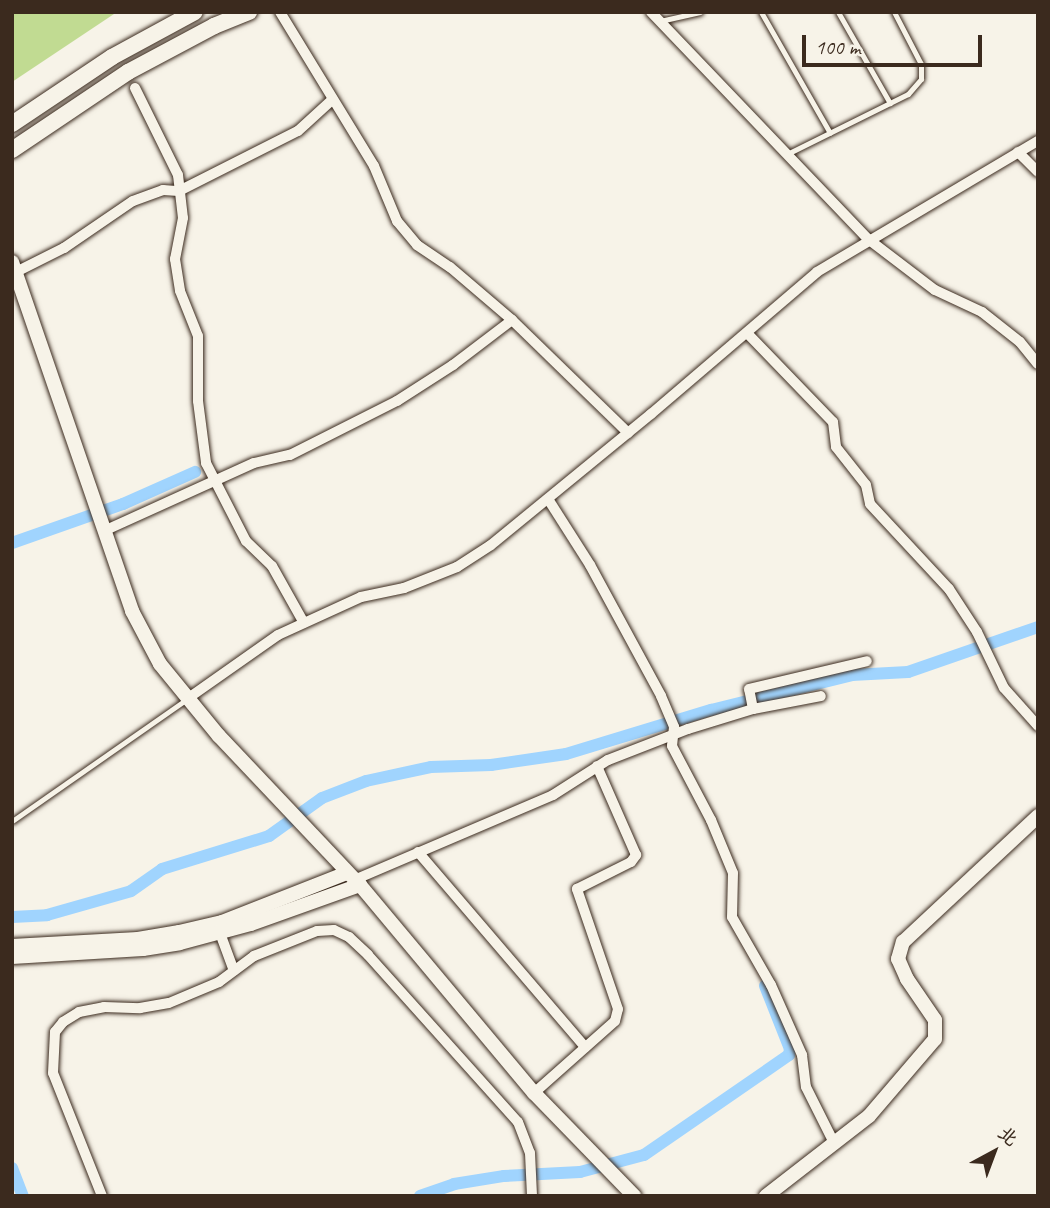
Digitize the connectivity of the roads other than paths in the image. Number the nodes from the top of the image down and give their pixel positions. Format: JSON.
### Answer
{"nodes":[{"id":1,"x":195,"y":12,"type":"edge"},
{"id":2,"x":249,"y":12,"type":"edge"},
{"id":3,"x":280,"y":12,"type":"edge"},
{"id":4,"x":651,"y":12,"type":"edge"},
{"id":5,"x":700,"y":12,"type":"edge"},
{"id":6,"x":761,"y":12,"type":"edge"},
{"id":7,"x":838,"y":12,"type":"edge"},
{"id":8,"x":894,"y":12,"type":"edge"},
{"id":9,"x":660,"y":22,"type":"junction"},
{"id":10,"x":135,"y":88,"type":"dead end"},
{"id":11,"x":333,"y":99,"type":"junction"},
{"id":12,"x":890,"y":103,"type":"junction"},
{"id":13,"x":12,"y":124,"type":"edge"},
{"id":14,"x":830,"y":133,"type":"junction"},
{"id":15,"x":1038,"y":141,"type":"edge"},
{"id":16,"x":12,"y":150,"type":"edge"},
{"id":17,"x":1018,"y":152,"type":"junction"},
{"id":18,"x":787,"y":155,"type":"junction"},
{"id":19,"x":1038,"y":172,"type":"edge"},
{"id":20,"x":179,"y":191,"type":"junction"},
{"id":21,"x":867,"y":239,"type":"junction"},
{"id":22,"x":14,"y":267,"type":"edge"},
{"id":23,"x":512,"y":320,"type":"junction"},
{"id":24,"x":747,"y":333,"type":"junction"},
{"id":25,"x":1036,"y":359,"type":"edge"},
{"id":26,"x":628,"y":433,"type":"junction"},
{"id":27,"x":215,"y":481,"type":"junction"},
{"id":28,"x":548,"y":499,"type":"junction"},
{"id":29,"x":105,"y":529,"type":"junction"},
{"id":30,"x":304,"y":623,"type":"junction"},
{"id":31,"x":867,"y":660,"type":"dead end"},
{"id":32,"x":821,"y":696,"type":"dead end"},
{"id":33,"x":187,"y":699,"type":"junction"},
{"id":34,"x":753,"y":708,"type":"junction"},
{"id":35,"x":1038,"y":726,"type":"edge"},
{"id":36,"x":673,"y":732,"type":"junction"},
{"id":37,"x":597,"y":765,"type":"junction"},
{"id":38,"x":1038,"y":816,"type":"edge"},
{"id":39,"x":12,"y":821,"type":"edge"},
{"id":40,"x":418,"y":852,"type":"junction"},
{"id":41,"x":354,"y":879,"type":"junction"},
{"id":42,"x":220,"y":933,"type":"junction"},
{"id":43,"x":12,"y":946,"type":"edge"},
{"id":44,"x":12,"y":957,"type":"edge"},
{"id":45,"x":234,"y":971,"type":"junction"},
{"id":46,"x":585,"y":1047,"type":"junction"},
{"id":47,"x":534,"y":1093,"type":"junction"},
{"id":48,"x":834,"y":1143,"type":"junction"},
{"id":49,"x":630,"y":1191,"type":"edge"},
{"id":50,"x":103,"y":1196,"type":"edge"},
{"id":51,"x":532,"y":1196,"type":"edge"},
{"id":52,"x":766,"y":1196,"type":"edge"}],
"edges":[{"from":1,"to":13,"type":"main road"},
{"from":2,"to":16,"type":"main road"},
{"from":3,"to":11,"type":"street"},
{"from":4,"to":9,"type":"street"},
{"from":5,"to":9,"type":"lane"},
{"from":6,"to":14,"type":"lane"},
{"from":7,"to":12,"type":"lane"},
{"from":8,"to":12,"type":"lane"},
{"from":9,"to":18,"type":"street"},
{"from":10,"to":20,"type":"street"},
{"from":11,"to":20,"type":"street"},
{"from":11,"to":23,"type":"street"},
{"from":12,"to":14,"type":"lane"},
{"from":14,"to":18,"type":"lane"},
{"from":15,"to":17,"type":"street"},
{"from":17,"to":19,"type":"street"},
{"from":17,"to":21,"type":"street"},
{"from":18,"to":21,"type":"street"},
{"from":20,"to":22,"type":"street"},
{"from":20,"to":27,"type":"street"},
{"from":21,"to":24,"type":"street"},
{"from":21,"to":25,"type":"street"},
{"from":22,"to":29,"type":"street"},
{"from":23,"to":26,"type":"street"},
{"from":23,"to":27,"type":"street"},
{"from":24,"to":26,"type":"street"},
{"from":24,"to":35,"type":"street"},
{"from":26,"to":28,"type":"street"},
{"from":27,"to":29,"type":"street"},
{"from":27,"to":30,"type":"street"},
{"from":28,"to":30,"type":"street"},
{"from":28,"to":36,"type":"street"},
{"from":29,"to":33,"type":"street"},
{"from":30,"to":33,"type":"street"},
{"from":31,"to":34,"type":"street"},
{"from":32,"to":34,"type":"street"},
{"from":33,"to":39,"type":"lane"},
{"from":33,"to":41,"type":"street"},
{"from":34,"to":36,"type":"street"},
{"from":36,"to":37,"type":"street"},
{"from":36,"to":48,"type":"street"},
{"from":37,"to":40,"type":"street"},
{"from":37,"to":46,"type":"street"},
{"from":38,"to":48,"type":"street"},
{"from":40,"to":41,"type":"street"},
{"from":40,"to":46,"type":"street"},
{"from":41,"to":42,"type":"street"},
{"from":41,"to":43,"type":"street"},
{"from":41,"to":47,"type":"street"},
{"from":42,"to":44,"type":"street"},
{"from":42,"to":45,"type":"street"},
{"from":45,"to":50,"type":"street"},
{"from":45,"to":51,"type":"street"},
{"from":46,"to":47,"type":"street"},
{"from":47,"to":49,"type":"street"},
{"from":48,"to":52,"type":"street"}]}
